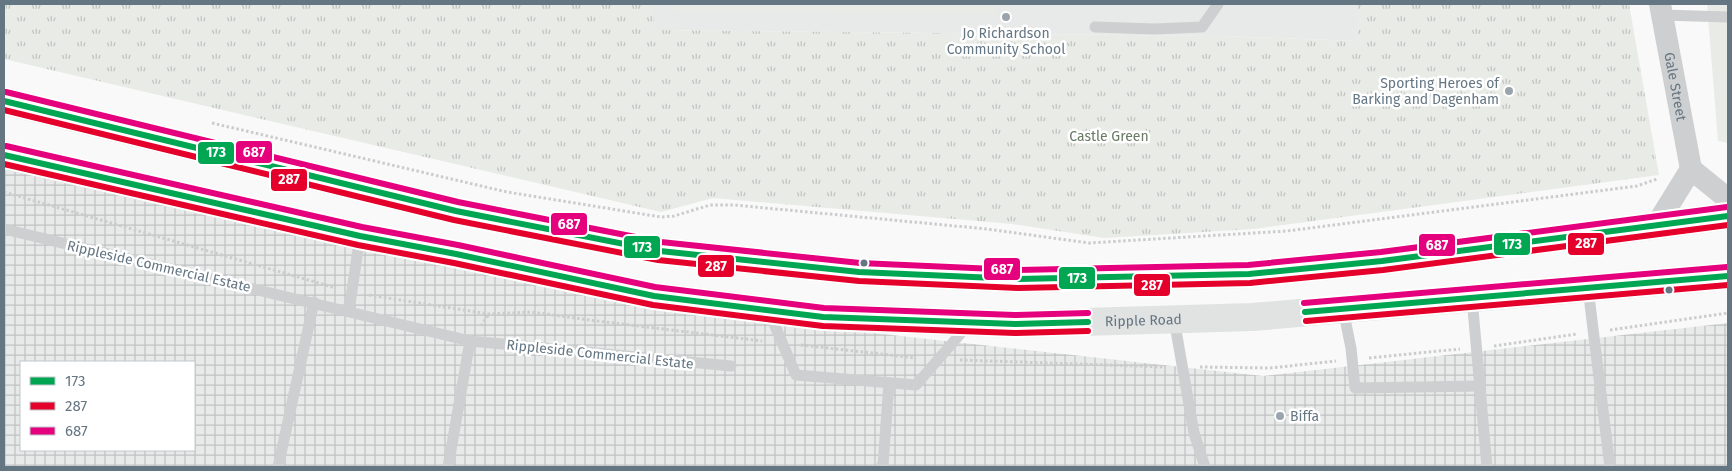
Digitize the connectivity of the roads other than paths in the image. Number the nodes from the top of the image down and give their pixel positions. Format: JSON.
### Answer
{"nodes":[{"id":1,"x":1218,"y":4,"type":"edge"},
{"id":2,"x":1661,"y":9,"type":"edge"},
{"id":3,"x":1728,"y":18,"type":"edge"},
{"id":4,"x":1095,"y":27,"type":"dead end"},
{"id":5,"x":4,"y":101,"type":"edge"},
{"id":6,"x":4,"y":155,"type":"edge"},
{"id":7,"x":1691,"y":168,"type":"junction"},
{"id":8,"x":1728,"y":197,"type":"edge"},
{"id":9,"x":1728,"y":216,"type":"edge"},
{"id":10,"x":1657,"y":224,"type":"junction"},
{"id":11,"x":4,"y":229,"type":"edge"},
{"id":12,"x":360,"y":236,"type":"junction"},
{"id":13,"x":1728,"y":276,"type":"edge"},
{"id":14,"x":1588,"y":288,"type":"junction"},
{"id":15,"x":1472,"y":298,"type":"junction"},
{"id":16,"x":314,"y":302,"type":"junction"},
{"id":17,"x":1344,"y":309,"type":"junction"},
{"id":18,"x":768,"y":310,"type":"junction"},
{"id":19,"x":349,"y":311,"type":"junction"},
{"id":20,"x":1174,"y":319,"type":"junction"},
{"id":21,"x":971,"y":322,"type":"junction"},
{"id":22,"x":470,"y":341,"type":"junction"},
{"id":23,"x":731,"y":366,"type":"dead end"},
{"id":24,"x":889,"y":382,"type":"junction"},
{"id":25,"x":1480,"y":386,"type":"junction"},
{"id":26,"x":278,"y":467,"type":"edge"},
{"id":27,"x":448,"y":467,"type":"edge"},
{"id":28,"x":881,"y":467,"type":"edge"},
{"id":29,"x":1205,"y":467,"type":"edge"},
{"id":30,"x":1487,"y":467,"type":"edge"},
{"id":31,"x":1610,"y":467,"type":"edge"}],
"edges":[{"from":1,"to":4,"type":"lane"},
{"from":2,"to":3,"type":"lane"},
{"from":2,"to":7,"type":"street","name":"Gale Street"},
{"from":5,"to":10,"type":"highway"},
{"from":6,"to":12,"type":"highway","name":"Ripple Road"},
{"from":7,"to":8,"type":"street"},
{"from":7,"to":10,"type":"street"},
{"from":9,"to":10,"type":"highway"},
{"from":11,"to":16,"type":"lane","name":"Rippleside Commercial Estate"},
{"from":12,"to":18,"type":"highway","name":"Ripple Road"},
{"from":12,"to":19,"type":"lane"},
{"from":13,"to":14,"type":"highway","name":"Ripple Road"},
{"from":14,"to":15,"type":"highway","name":"Ripple Road"},
{"from":14,"to":31,"type":"lane"},
{"from":15,"to":17,"type":"highway","name":"Ripple Road"},
{"from":15,"to":25,"type":"lane"},
{"from":16,"to":19,"type":"lane","name":"Rippleside Commercial Estate"},
{"from":16,"to":26,"type":"lane"},
{"from":17,"to":20,"type":"highway","name":"Ripple Road"},
{"from":17,"to":25,"type":"lane"},
{"from":18,"to":21,"type":"highway","name":"Ripple Road"},
{"from":18,"to":24,"type":"lane"},
{"from":19,"to":22,"type":"lane","name":"Rippleside Commercial Estate"},
{"from":20,"to":21,"type":"highway","name":"Ripple Road"},
{"from":20,"to":29,"type":"lane"},
{"from":21,"to":24,"type":"lane"},
{"from":22,"to":23,"type":"lane","name":"Rippleside Commercial Estate"},
{"from":22,"to":27,"type":"lane"},
{"from":24,"to":28,"type":"lane"},
{"from":25,"to":30,"type":"lane"}]}
